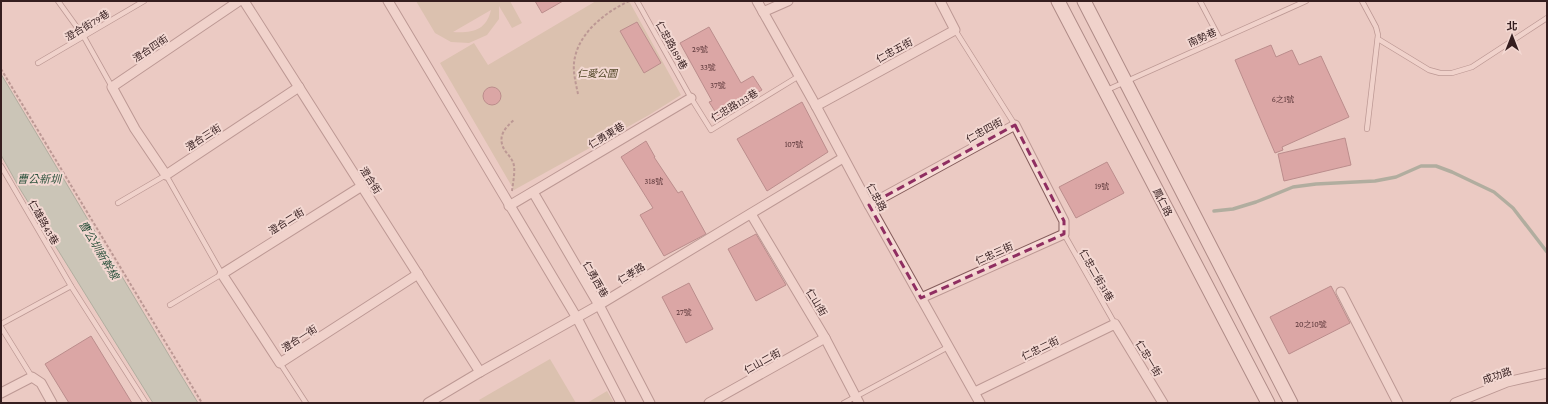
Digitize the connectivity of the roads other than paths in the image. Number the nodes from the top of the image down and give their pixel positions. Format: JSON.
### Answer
{"nodes":[{"id":1,"x":58,"y":1,"type":"edge"},
{"id":2,"x":144,"y":1,"type":"edge"},
{"id":3,"x":239,"y":1,"type":"edge"},
{"id":4,"x":244,"y":1,"type":"edge"},
{"id":5,"x":388,"y":1,"type":"edge"},
{"id":6,"x":637,"y":1,"type":"edge"},
{"id":7,"x":757,"y":1,"type":"edge"},
{"id":8,"x":788,"y":1,"type":"edge"},
{"id":9,"x":940,"y":1,"type":"edge"},
{"id":10,"x":1058,"y":1,"type":"edge"},
{"id":11,"x":1084,"y":1,"type":"edge"},
{"id":12,"x":1200,"y":1,"type":"edge"},
{"id":13,"x":1306,"y":1,"type":"edge"},
{"id":14,"x":1362,"y":1,"type":"edge"},
{"id":15,"x":763,"y":12,"type":"junction"},
{"id":16,"x":1547,"y":18,"type":"edge"},
{"id":17,"x":955,"y":30,"type":"junction"},
{"id":18,"x":84,"y":37,"type":"junction"},
{"id":19,"x":1220,"y":39,"type":"junction"},
{"id":20,"x":1378,"y":39,"type":"junction"},
{"id":21,"x":38,"y":63,"type":"dead end"},
{"id":22,"x":799,"y":76,"type":"junction"},
{"id":23,"x":1126,"y":81,"type":"junction"},
{"id":24,"x":112,"y":87,"type":"junction"},
{"id":25,"x":299,"y":88,"type":"junction"},
{"id":26,"x":1105,"y":91,"type":"junction"},
{"id":27,"x":691,"y":98,"type":"junction"},
{"id":28,"x":816,"y":106,"type":"junction"},
{"id":29,"x":1015,"y":126,"type":"junction"},
{"id":30,"x":1367,"y":129,"type":"dead end"},
{"id":31,"x":843,"y":158,"type":"junction"},
{"id":32,"x":1,"y":166,"type":"edge"},
{"id":33,"x":166,"y":175,"type":"junction"},
{"id":34,"x":362,"y":186,"type":"junction"},
{"id":35,"x":533,"y":192,"type":"junction"},
{"id":36,"x":118,"y":203,"type":"dead end"},
{"id":37,"x":869,"y":205,"type":"junction"},
{"id":38,"x":509,"y":206,"type":"junction"},
{"id":39,"x":751,"y":214,"type":"junction"},
{"id":40,"x":1064,"y":234,"type":"junction"},
{"id":41,"x":222,"y":274,"type":"junction"},
{"id":42,"x":418,"y":274,"type":"junction"},
{"id":43,"x":71,"y":286,"type":"junction"},
{"id":44,"x":1341,"y":292,"type":"dead end"},
{"id":45,"x":921,"y":298,"type":"junction"},
{"id":46,"x":170,"y":305,"type":"dead end"},
{"id":47,"x":599,"y":305,"type":"junction"},
{"id":48,"x":577,"y":318,"type":"junction"},
{"id":49,"x":1115,"y":324,"type":"junction"},
{"id":50,"x":1,"y":325,"type":"edge"},
{"id":51,"x":825,"y":338,"type":"junction"},
{"id":52,"x":948,"y":347,"type":"junction"},
{"id":53,"x":280,"y":363,"type":"junction"},
{"id":54,"x":480,"y":372,"type":"junction"},
{"id":55,"x":1547,"y":373,"type":"edge"},
{"id":56,"x":32,"y":377,"type":"junction"},
{"id":57,"x":974,"y":392,"type":"junction"},
{"id":58,"x":1,"y":393,"type":"edge"},
{"id":59,"x":858,"y":400,"type":"edge"},
{"id":60,"x":52,"y":403,"type":"edge"},
{"id":61,"x":146,"y":403,"type":"edge"},
{"id":62,"x":306,"y":403,"type":"edge"},
{"id":63,"x":428,"y":403,"type":"edge"},
{"id":64,"x":621,"y":403,"type":"edge"},
{"id":65,"x":650,"y":403,"type":"edge"},
{"id":66,"x":709,"y":403,"type":"edge"},
{"id":67,"x":844,"y":403,"type":"edge"},
{"id":68,"x":980,"y":403,"type":"edge"},
{"id":69,"x":1163,"y":403,"type":"edge"},
{"id":70,"x":1268,"y":403,"type":"edge"},
{"id":71,"x":1291,"y":403,"type":"edge"},
{"id":72,"x":1398,"y":403,"type":"edge"},
{"id":73,"x":1455,"y":403,"type":"edge"}],
"edges":[{"from":1,"to":18,"type":"lane"},
{"from":2,"to":18,"type":"lane","name":"澄合街79巷"},
{"from":3,"to":24,"type":"street","name":"澄合四街"},
{"from":4,"to":25,"type":"street","name":"澄合街"},
{"from":5,"to":38,"type":"street"},
{"from":6,"to":27,"type":"lane","name":"仁忠路189巷"},
{"from":7,"to":15,"type":"street","name":"仁忠路"},
{"from":8,"to":15,"type":"street"},
{"from":9,"to":17,"type":"street"},
{"from":10,"to":26,"type":"main road","name":"鳳仁路"},
{"from":11,"to":23,"type":"main road"},
{"from":12,"to":19,"type":"lane"},
{"from":13,"to":19,"type":"lane","name":"南勢巷"},
{"from":14,"to":20,"type":"lane"},
{"from":15,"to":22,"type":"street","name":"仁忠路"},
{"from":16,"to":20,"type":"lane"},
{"from":17,"to":28,"type":"street","name":"仁忠五街"},
{"from":17,"to":29,"type":"lane"},
{"from":18,"to":21,"type":"lane","name":"澄合街79巷"},
{"from":18,"to":24,"type":"lane"},
{"from":19,"to":23,"type":"lane","name":"南勢巷"},
{"from":20,"to":30,"type":"lane"},
{"from":22,"to":27,"type":"lane","name":"仁忠路123巷"},
{"from":22,"to":28,"type":"street","name":"仁忠路"},
{"from":23,"to":26,"type":"lane","name":"南勢巷"},
{"from":23,"to":71,"type":"main road"},
{"from":24,"to":33,"type":"street"},
{"from":25,"to":33,"type":"street","name":"澄合三街"},
{"from":25,"to":34,"type":"street","name":"澄合街"},
{"from":26,"to":70,"type":"main road","name":"鳳仁路"},
{"from":27,"to":35,"type":"street","name":"仁勇東巷"},
{"from":28,"to":31,"type":"street","name":"仁忠路"},
{"from":29,"to":37,"type":"street","name":"仁忠四街"},
{"from":29,"to":40,"type":"street","name":"仁忠四街"},
{"from":31,"to":37,"type":"street","name":"仁忠路"},
{"from":31,"to":39,"type":"street","name":"仁孝路"},
{"from":32,"to":43,"type":"lane","name":"仁雄路43巷"},
{"from":33,"to":36,"type":"lane"},
{"from":33,"to":41,"type":"lane"},
{"from":34,"to":41,"type":"street","name":"澄合二街"},
{"from":34,"to":42,"type":"street","name":"澄合街"},
{"from":35,"to":38,"type":"street"},
{"from":35,"to":47,"type":"street","name":"仁勇西巷"},
{"from":37,"to":45,"type":"street","name":"仁忠路"},
{"from":38,"to":48,"type":"street"},
{"from":39,"to":47,"type":"street","name":"仁孝路"},
{"from":39,"to":51,"type":"street","name":"仁山街"},
{"from":40,"to":45,"type":"street","name":"仁忠三街"},
{"from":40,"to":49,"type":"lane","name":"仁忠二街31巷"},
{"from":41,"to":46,"type":"lane"},
{"from":41,"to":53,"type":"street","name":"澄合一街"},
{"from":42,"to":53,"type":"street","name":"澄合一街"},
{"from":42,"to":54,"type":"street","name":"澄合街"},
{"from":43,"to":50,"type":"lane"},
{"from":43,"to":61,"type":"lane","name":"仁雄路43巷"},
{"from":44,"to":72,"type":"street"},
{"from":45,"to":52,"type":"street","name":"仁忠路"},
{"from":47,"to":48,"type":"street","name":"仁孝路"},
{"from":47,"to":65,"type":"street","name":"仁勇西巷"},
{"from":48,"to":54,"type":"street","name":"仁孝路"},
{"from":48,"to":64,"type":"street"},
{"from":49,"to":57,"type":"street","name":"仁忠二街"},
{"from":49,"to":69,"type":"street","name":"仁忠一街"},
{"from":50,"to":56,"type":"lane"},
{"from":51,"to":59,"type":"street","name":"仁山街"},
{"from":51,"to":66,"type":"street","name":"仁山二街"},
{"from":52,"to":57,"type":"street","name":"仁忠路"},
{"from":52,"to":59,"type":"lane"},
{"from":53,"to":62,"type":"lane"},
{"from":54,"to":63,"type":"street","name":"仁孝路"},
{"from":55,"to":73,"type":"street","name":"成功路"},
{"from":56,"to":58,"type":"street"},
{"from":56,"to":60,"type":"street"},
{"from":57,"to":68,"type":"street","name":"仁忠路"},
{"from":59,"to":67,"type":"lane"}]}
